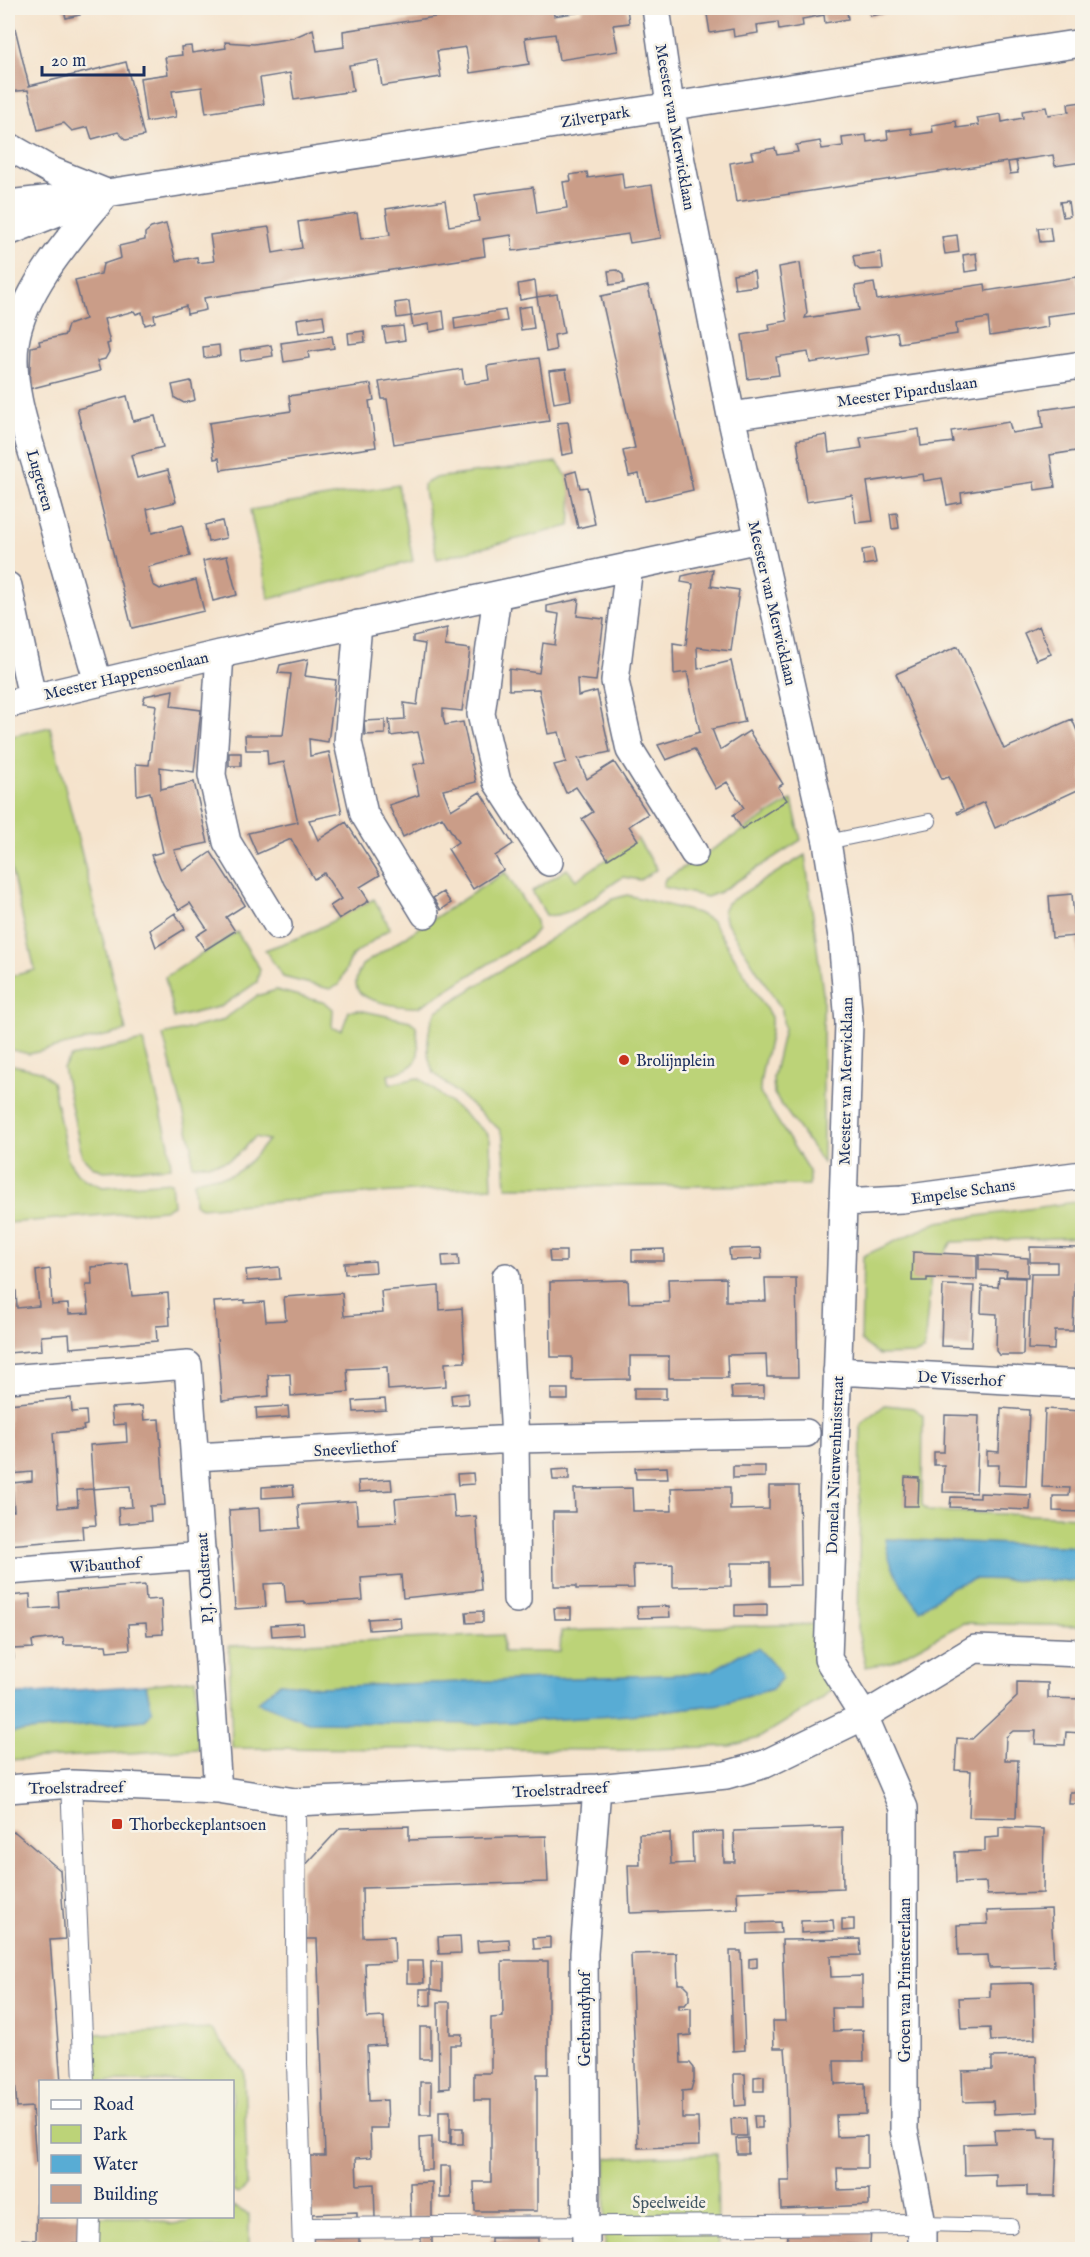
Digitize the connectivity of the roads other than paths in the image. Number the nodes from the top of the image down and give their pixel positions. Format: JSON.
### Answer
{"nodes":[{"id":1,"x":656,"y":8,"type":"edge"},
{"id":2,"x":1083,"y":43,"type":"edge"},
{"id":3,"x":670,"y":105,"type":"junction"},
{"id":4,"x":8,"y":146,"type":"edge"},
{"id":5,"x":107,"y":193,"type":"junction"},
{"id":6,"x":8,"y":204,"type":"edge"},
{"id":7,"x":8,"y":232,"type":"edge"},
{"id":8,"x":1083,"y":365,"type":"edge"},
{"id":9,"x":731,"y":416,"type":"junction"},
{"id":10,"x":759,"y":538,"type":"junction"},
{"id":11,"x":629,"y":566,"type":"junction"},
{"id":12,"x":8,"y":586,"type":"edge"},
{"id":13,"x":497,"y":595,"type":"junction"},
{"id":14,"x":358,"y":624,"type":"junction"},
{"id":15,"x":220,"y":654,"type":"junction"},
{"id":16,"x":98,"y":682,"type":"junction"},
{"id":17,"x":20,"y":700,"type":"edge"},
{"id":18,"x":929,"y":821,"type":"dead end"},
{"id":19,"x":827,"y":842,"type":"junction"},
{"id":20,"x":694,"y":853,"type":"dead end"},
{"id":21,"x":549,"y":862,"type":"dead end"},
{"id":22,"x":425,"y":914,"type":"dead end"},
{"id":23,"x":278,"y":927,"type":"dead end"},
{"id":24,"x":1083,"y":1175,"type":"edge"},
{"id":25,"x":843,"y":1202,"type":"junction"},
{"id":26,"x":506,"y":1277,"type":"dead end"},
{"id":27,"x":837,"y":1371,"type":"junction"},
{"id":28,"x":8,"y":1379,"type":"edge"},
{"id":29,"x":1083,"y":1384,"type":"edge"},
{"id":30,"x":806,"y":1433,"type":"dead end"},
{"id":31,"x":515,"y":1439,"type":"junction"},
{"id":32,"x":195,"y":1457,"type":"junction"},
{"id":33,"x":203,"y":1556,"type":"junction"},
{"id":34,"x":8,"y":1571,"type":"edge"},
{"id":35,"x":517,"y":1599,"type":"dead end"},
{"id":36,"x":1083,"y":1653,"type":"edge"},
{"id":37,"x":864,"y":1716,"type":"junction"},
{"id":38,"x":71,"y":1784,"type":"junction"},
{"id":39,"x":597,"y":1788,"type":"junction"},
{"id":40,"x":8,"y":1789,"type":"edge"},
{"id":41,"x":218,"y":1790,"type":"junction"},
{"id":42,"x":295,"y":1802,"type":"junction"},
{"id":43,"x":84,"y":2080,"type":"edge"},
{"id":44,"x":90,"y":2218,"type":"edge"},
{"id":45,"x":1011,"y":2226,"type":"dead end"},
{"id":46,"x":304,"y":2228,"type":"junction"},
{"id":47,"x":922,"y":2237,"type":"edge"},
{"id":48,"x":586,"y":2238,"type":"edge"},
{"id":49,"x":89,"y":2250,"type":"edge"},
{"id":50,"x":303,"y":2250,"type":"edge"}],
"edges":[{"from":1,"to":3,"type":"street","name":"Meester van Merwicklaan"},
{"from":2,"to":3,"type":"street","name":"Zilverpark"},
{"from":3,"to":5,"type":"street","name":"Zilverpark"},
{"from":3,"to":9,"type":"street","name":"Meester van Merwicklaan"},
{"from":4,"to":5,"type":"street"},
{"from":5,"to":6,"type":"street","name":"Zilverpark"},
{"from":5,"to":7,"type":"street","name":"Zilverpark"},
{"from":5,"to":16,"type":"street","name":"Lugteren"},
{"from":8,"to":9,"type":"street","name":"Meester Piparduslaan"},
{"from":9,"to":10,"type":"street","name":"Meester van Merwicklaan"},
{"from":10,"to":11,"type":"street","name":"Meester Happensoenlaan"},
{"from":10,"to":19,"type":"street","name":"Meester van Merwicklaan"},
{"from":11,"to":13,"type":"street","name":"Meester Happensoenlaan"},
{"from":11,"to":20,"type":"street"},
{"from":12,"to":17,"type":"street"},
{"from":13,"to":14,"type":"street","name":"Meester Happensoenlaan"},
{"from":13,"to":21,"type":"street"},
{"from":14,"to":15,"type":"street","name":"Meester Happensoenlaan"},
{"from":14,"to":22,"type":"street"},
{"from":15,"to":16,"type":"street","name":"Meester Happensoenlaan"},
{"from":15,"to":23,"type":"street","name":"Meester Happensoenlaan"},
{"from":16,"to":17,"type":"street","name":"Meester Happensoenlaan"},
{"from":18,"to":19,"type":"lane"},
{"from":19,"to":25,"type":"street","name":"Meester van Merwicklaan"},
{"from":24,"to":25,"type":"street","name":"Empelse Schans"},
{"from":25,"to":27,"type":"street","name":"Domela Nieuwenhuisstraat"},
{"from":26,"to":31,"type":"street"},
{"from":27,"to":29,"type":"street","name":"De Visserhof"},
{"from":27,"to":37,"type":"street","name":"Domela Nieuwenhuisstraat"},
{"from":28,"to":32,"type":"street","name":"P.J. Oudstraat"},
{"from":30,"to":31,"type":"street","name":"Sneevliethof"},
{"from":31,"to":32,"type":"street","name":"Sneevliethof"},
{"from":31,"to":35,"type":"street"},
{"from":32,"to":33,"type":"street","name":"P.J. Oudstraat"},
{"from":33,"to":34,"type":"street","name":"Wibauthof"},
{"from":33,"to":41,"type":"street","name":"P.J. Oudstraat"},
{"from":36,"to":37,"type":"street","name":"Troelstradreef"},
{"from":37,"to":39,"type":"street","name":"Troelstradreef"},
{"from":37,"to":47,"type":"street","name":"Groen van Prinstererlaan"},
{"from":38,"to":40,"type":"street","name":"Troelstradreef"},
{"from":38,"to":41,"type":"street","name":"Troelstradreef"},
{"from":38,"to":43,"type":"street"},
{"from":39,"to":42,"type":"street","name":"Troelstradreef"},
{"from":39,"to":48,"type":"street","name":"Gerbrandyhof"},
{"from":41,"to":42,"type":"street","name":"Troelstradreef"},
{"from":42,"to":46,"type":"street"},
{"from":44,"to":49,"type":"street"},
{"from":45,"to":47,"type":"lane"},
{"from":46,"to":48,"type":"street"},
{"from":46,"to":50,"type":"street"},
{"from":47,"to":48,"type":"street"}]}
